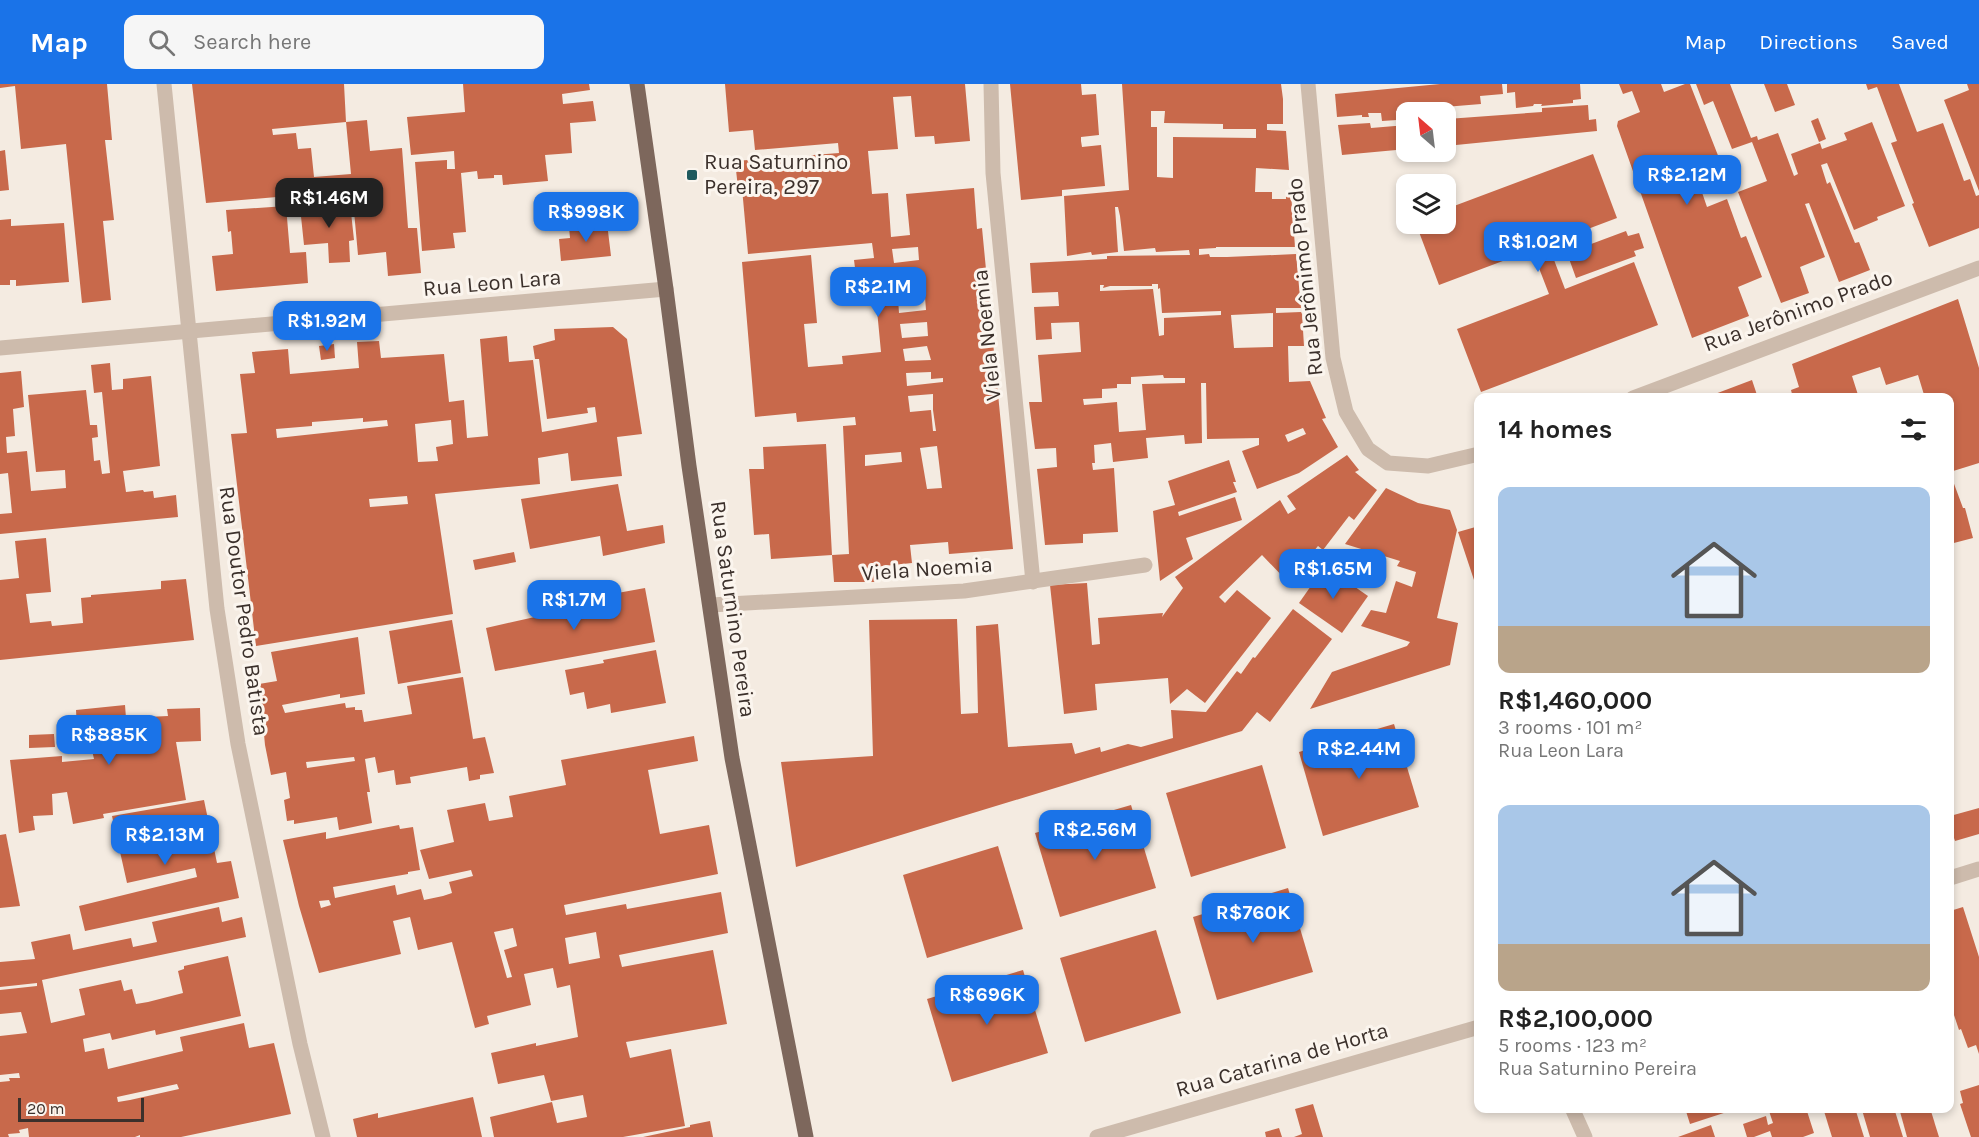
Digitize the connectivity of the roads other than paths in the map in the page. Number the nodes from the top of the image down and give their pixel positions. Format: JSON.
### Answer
{"nodes":[{"id":1,"x":164,"y":84,"type":"edge"},
{"id":2,"x":637,"y":84,"type":"edge"},
{"id":3,"x":991,"y":84,"type":"edge"},
{"id":4,"x":1308,"y":84,"type":"edge"},
{"id":5,"x":1979,"y":268,"type":"edge"},
{"id":6,"x":666,"y":289,"type":"junction"},
{"id":7,"x":189,"y":333,"type":"junction"},
{"id":8,"x":0,"y":348,"type":"edge"},
{"id":9,"x":1646,"y":393,"type":"edge"},
{"id":10,"x":1474,"y":455,"type":"edge"},
{"id":11,"x":1145,"y":565,"type":"dead end"},
{"id":12,"x":1033,"y":582,"type":"junction"},
{"id":13,"x":711,"y":605,"type":"junction"},
{"id":14,"x":1979,"y":869,"type":"edge"},
{"id":15,"x":1954,"y":877,"type":"edge"},
{"id":16,"x":1474,"y":1028,"type":"edge"},
{"id":17,"x":1574,"y":1113,"type":"edge"},
{"id":18,"x":323,"y":1137,"type":"edge"},
{"id":19,"x":806,"y":1137,"type":"edge"},
{"id":20,"x":1097,"y":1137,"type":"edge"},
{"id":21,"x":1585,"y":1137,"type":"edge"}],
"edges":[{"from":1,"to":7,"type":"street","name":"Rua Doutor Pedro Batista"},
{"from":2,"to":6,"type":"main road","name":"Rua Saturnino Pereira"},
{"from":3,"to":12,"type":"street","name":"Viela Noernia"},
{"from":4,"to":10,"type":"street","name":"Rua Jerônimo Prado"},
{"from":5,"to":9,"type":"street","name":"Rua Jerônimo Prado"},
{"from":6,"to":7,"type":"street","name":"Rua Leon Lara"},
{"from":6,"to":13,"type":"main road","name":"Rua Saturnino Pereira"},
{"from":7,"to":8,"type":"street","name":"Rua Leon Lara"},
{"from":7,"to":18,"type":"street","name":"Rua Doutor Pedro Batista"},
{"from":11,"to":12,"type":"street","name":"Viela Noemia"},
{"from":12,"to":13,"type":"street","name":"Viela Noemia"},
{"from":13,"to":19,"type":"main road","name":"Rua Saturnino Pereira"},
{"from":14,"to":15,"type":"street"},
{"from":16,"to":20,"type":"street","name":"Rua Catarina de Horta"},
{"from":17,"to":21,"type":"street"}]}
